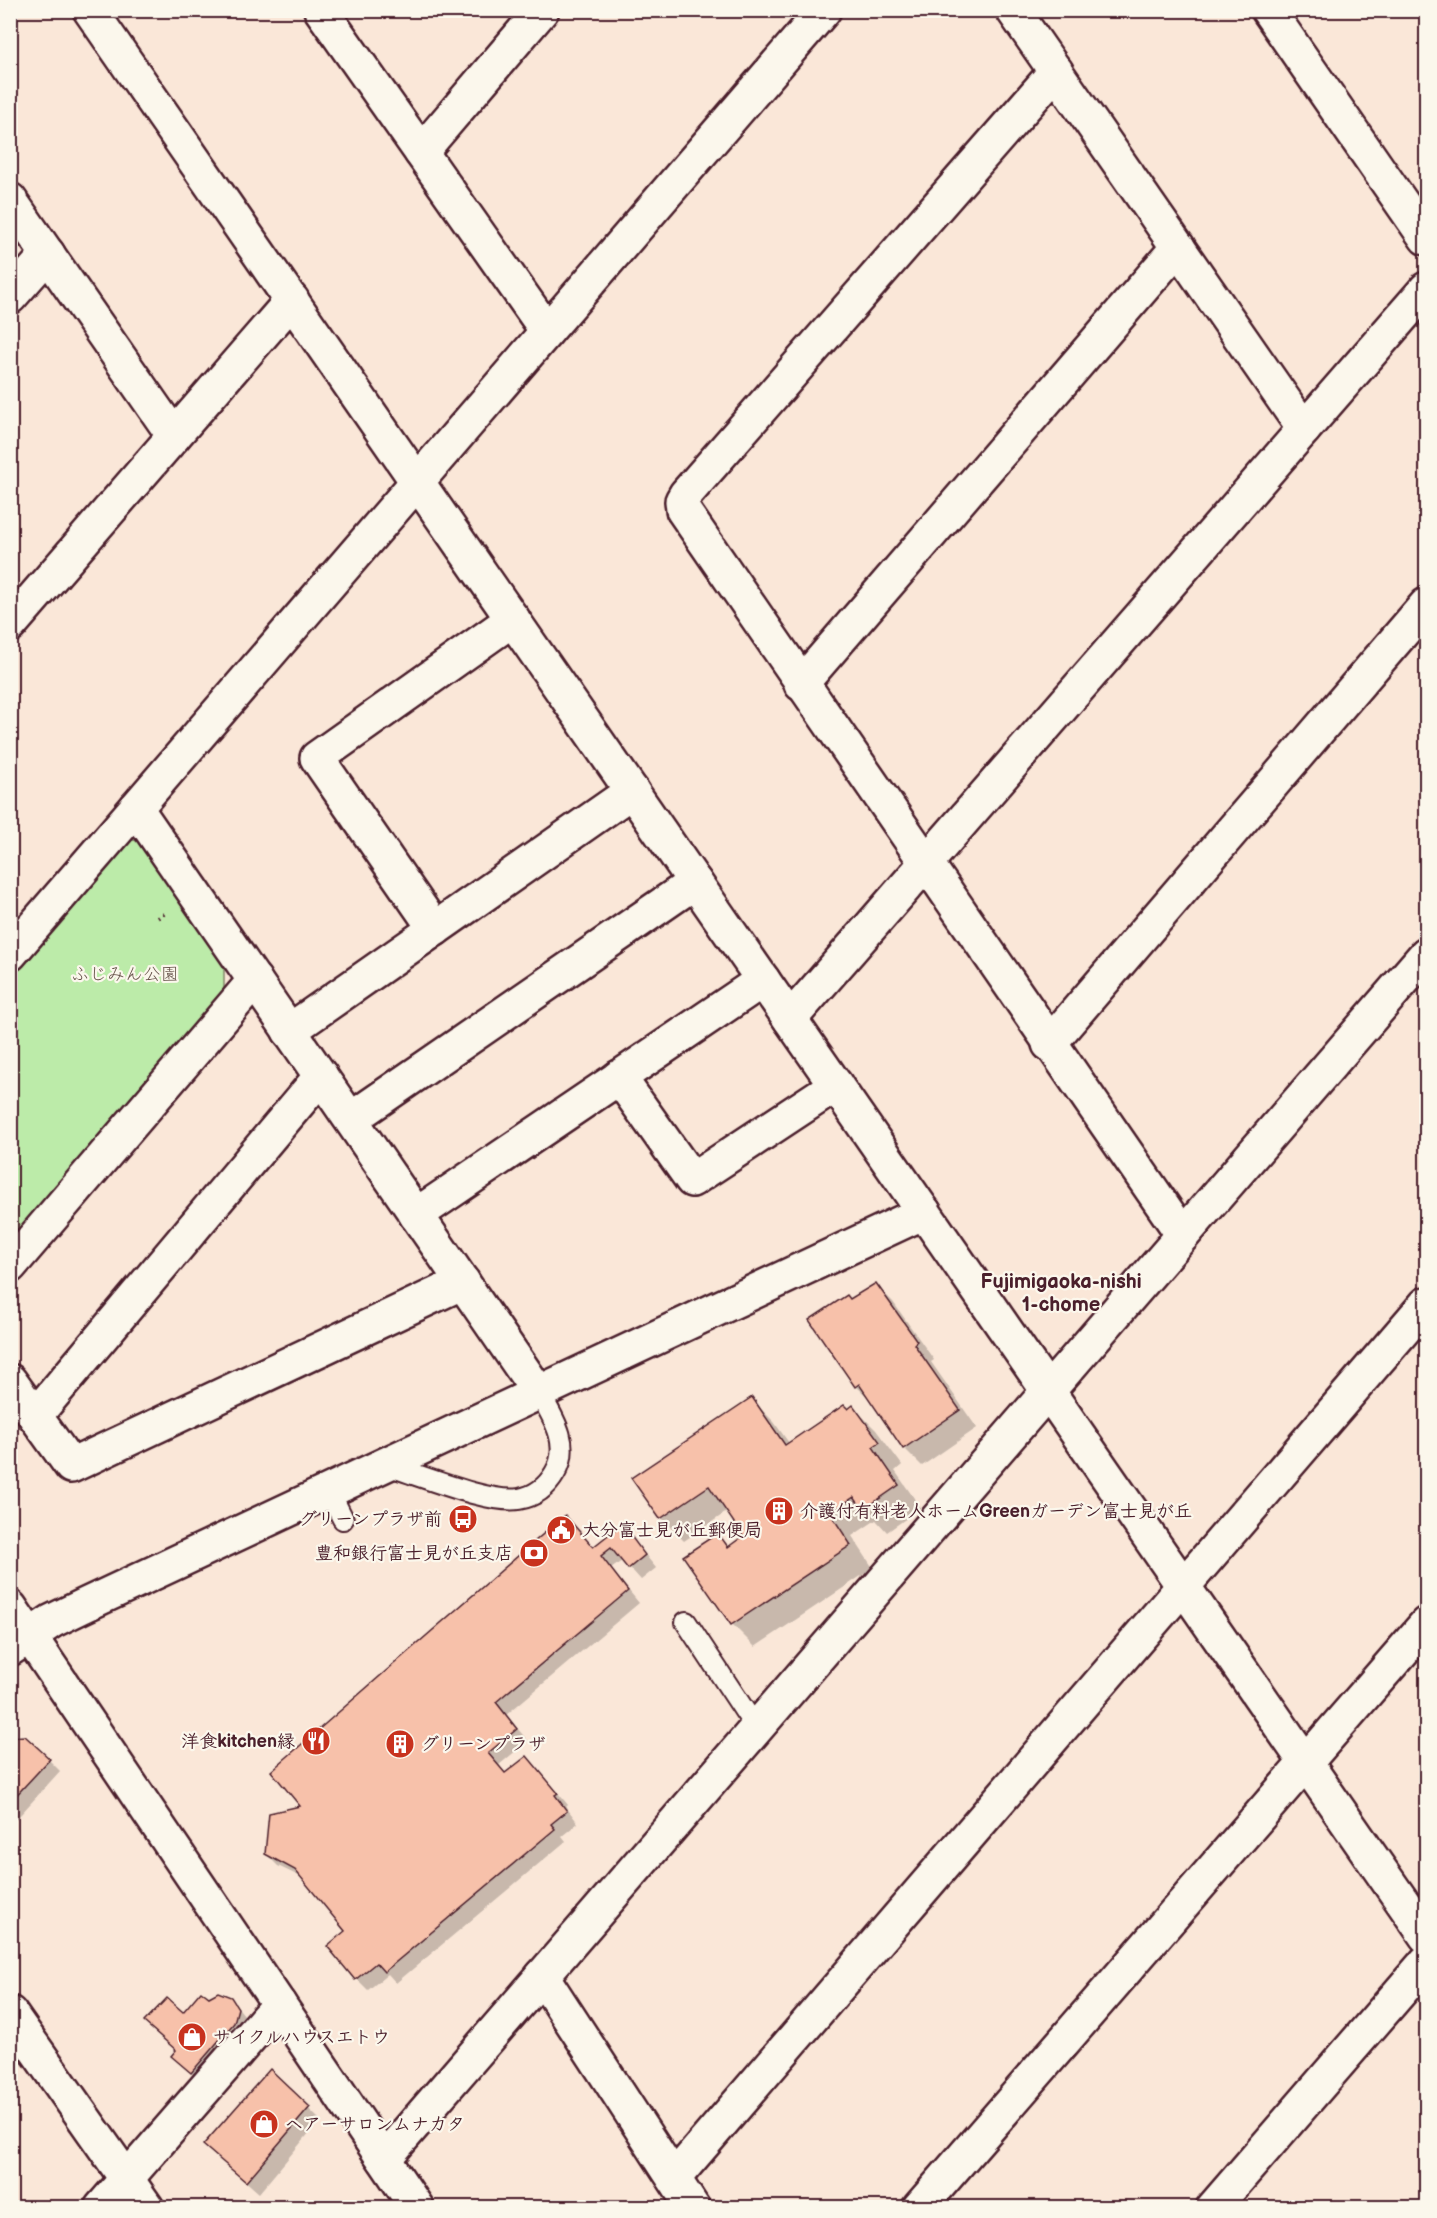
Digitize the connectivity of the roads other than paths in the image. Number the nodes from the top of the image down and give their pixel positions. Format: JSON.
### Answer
{"nodes":[{"id":1,"x":90,"y":10,"type":"edge"},
{"id":2,"x":321,"y":10,"type":"edge"},
{"id":3,"x":542,"y":10,"type":"edge"},
{"id":4,"x":824,"y":10,"type":"edge"},
{"id":5,"x":1013,"y":10,"type":"edge"},
{"id":6,"x":1268,"y":10,"type":"edge"},
{"id":7,"x":1056,"y":71,"type":"junction"},
{"id":8,"x":421,"y":152,"type":"junction"},
{"id":9,"x":10,"y":200,"type":"edge"},
{"id":10,"x":1426,"y":238,"type":"edge"},
{"id":11,"x":1178,"y":247,"type":"junction"},
{"id":12,"x":48,"y":254,"type":"junction"},
{"id":13,"x":1426,"y":289,"type":"edge"},
{"id":14,"x":10,"y":297,"type":"edge"},
{"id":15,"x":292,"y":300,"type":"junction"},
{"id":16,"x":547,"y":331,"type":"junction"},
{"id":17,"x":1304,"y":429,"type":"junction"},
{"id":18,"x":174,"y":436,"type":"junction"},
{"id":19,"x":417,"y":482,"type":"junction"},
{"id":20,"x":1426,"y":605,"type":"edge"},
{"id":21,"x":513,"y":619,"type":"junction"},
{"id":22,"x":10,"y":625,"type":"edge"},
{"id":23,"x":801,"y":684,"type":"junction"},
{"id":24,"x":632,"y":791,"type":"junction"},
{"id":25,"x":136,"y":808,"type":"junction"},
{"id":26,"x":925,"y":864,"type":"junction"},
{"id":27,"x":695,"y":882,"type":"junction"},
{"id":28,"x":435,"y":929,"type":"junction"},
{"id":29,"x":10,"y":954,"type":"edge"},
{"id":30,"x":1426,"y":954,"type":"edge"},
{"id":31,"x":255,"y":980,"type":"junction"},
{"id":32,"x":763,"y":980,"type":"junction"},
{"id":33,"x":790,"y":1020,"type":"junction"},
{"id":34,"x":289,"y":1030,"type":"junction"},
{"id":35,"x":1049,"y":1044,"type":"junction"},
{"id":36,"x":321,"y":1076,"type":"junction"},
{"id":37,"x":619,"y":1077,"type":"junction"},
{"id":38,"x":836,"y":1085,"type":"junction"},
{"id":39,"x":351,"y":1119,"type":"junction"},
{"id":40,"x":924,"y":1212,"type":"junction"},
{"id":41,"x":416,"y":1215,"type":"junction"},
{"id":42,"x":1183,"y":1235,"type":"junction"},
{"id":43,"x":10,"y":1266,"type":"edge"},
{"id":44,"x":463,"y":1282,"type":"junction"},
{"id":45,"x":1426,"y":1304,"type":"edge"},
{"id":46,"x":10,"y":1381,"type":"edge"},
{"id":47,"x":1048,"y":1391,"type":"junction"},
{"id":48,"x":539,"y":1392,"type":"junction"},
{"id":49,"x":35,"y":1416,"type":"junction"},
{"id":50,"x":386,"y":1465,"type":"junction"},
{"id":51,"x":1184,"y":1586,"type":"junction"},
{"id":52,"x":10,"y":1608,"type":"edge"},
{"id":53,"x":686,"y":1622,"type":"dead end"},
{"id":54,"x":1426,"y":1624,"type":"edge"},
{"id":55,"x":20,"y":1642,"type":"edge"},
{"id":56,"x":756,"y":1728,"type":"junction"},
{"id":57,"x":1306,"y":1762,"type":"junction"},
{"id":58,"x":1426,"y":1936,"type":"edge"},
{"id":59,"x":1426,"y":1962,"type":"edge"},
{"id":60,"x":542,"y":1976,"type":"junction"},
{"id":61,"x":279,"y":2004,"type":"junction"},
{"id":62,"x":10,"y":2013,"type":"edge"},
{"id":63,"x":384,"y":2159,"type":"junction"},
{"id":64,"x":126,"y":2178,"type":"junction"},
{"id":65,"x":674,"y":2178,"type":"junction"},
{"id":66,"x":101,"y":2208,"type":"edge"},
{"id":67,"x":147,"y":2208,"type":"edge"},
{"id":68,"x":417,"y":2208,"type":"edge"},
{"id":69,"x":693,"y":2208,"type":"edge"},
{"id":70,"x":919,"y":2208,"type":"edge"},
{"id":71,"x":1213,"y":2208,"type":"edge"}],
"edges":[{"from":1,"to":15,"type":"street"},
{"from":2,"to":8,"type":"street"},
{"from":3,"to":8,"type":"street"},
{"from":4,"to":16,"type":"street"},
{"from":5,"to":7,"type":"street"},
{"from":6,"to":10,"type":"street"},
{"from":7,"to":11,"type":"street"},
{"from":7,"to":23,"type":"street"},
{"from":8,"to":16,"type":"street"},
{"from":9,"to":12,"type":"street"},
{"from":11,"to":17,"type":"street"},
{"from":11,"to":23,"type":"street"},
{"from":12,"to":14,"type":"street"},
{"from":12,"to":18,"type":"street"},
{"from":13,"to":17,"type":"street"},
{"from":15,"to":18,"type":"street"},
{"from":15,"to":19,"type":"street"},
{"from":16,"to":19,"type":"street"},
{"from":17,"to":26,"type":"street"},
{"from":18,"to":22,"type":"street"},
{"from":19,"to":21,"type":"street"},
{"from":19,"to":25,"type":"street"},
{"from":20,"to":35,"type":"street"},
{"from":21,"to":24,"type":"street"},
{"from":21,"to":28,"type":"street"},
{"from":23,"to":26,"type":"street"},
{"from":24,"to":27,"type":"street"},
{"from":24,"to":28,"type":"street"},
{"from":25,"to":29,"type":"street"},
{"from":25,"to":31,"type":"street"},
{"from":26,"to":33,"type":"street"},
{"from":26,"to":35,"type":"street"},
{"from":27,"to":32,"type":"street"},
{"from":27,"to":39,"type":"street"},
{"from":28,"to":34,"type":"street"},
{"from":30,"to":42,"type":"street"},
{"from":31,"to":34,"type":"street"},
{"from":31,"to":43,"type":"street"},
{"from":32,"to":33,"type":"street"},
{"from":32,"to":37,"type":"street"},
{"from":33,"to":38,"type":"street"},
{"from":34,"to":36,"type":"street"},
{"from":35,"to":42,"type":"street"},
{"from":36,"to":39,"type":"street"},
{"from":36,"to":49,"type":"street"},
{"from":37,"to":38,"type":"street"},
{"from":37,"to":41,"type":"street"},
{"from":38,"to":40,"type":"street"},
{"from":39,"to":41,"type":"street"},
{"from":40,"to":47,"type":"street"},
{"from":40,"to":48,"type":"street"},
{"from":41,"to":44,"type":"street"},
{"from":42,"to":47,"type":"street"},
{"from":44,"to":48,"type":"street"},
{"from":44,"to":49,"type":"street"},
{"from":45,"to":51,"type":"street"},
{"from":46,"to":49,"type":"street"},
{"from":47,"to":51,"type":"street"},
{"from":47,"to":56,"type":"street"},
{"from":48,"to":50,"type":"street"},
{"from":48,"to":50,"type":"lane"},
{"from":50,"to":55,"type":"street"},
{"from":51,"to":57,"type":"street"},
{"from":51,"to":65,"type":"street"},
{"from":52,"to":55,"type":"street"},
{"from":53,"to":56,"type":"lane"},
{"from":54,"to":57,"type":"street"},
{"from":55,"to":61,"type":"street"},
{"from":56,"to":60,"type":"street"},
{"from":57,"to":58,"type":"street"},
{"from":57,"to":70,"type":"street"},
{"from":59,"to":71,"type":"street"},
{"from":60,"to":63,"type":"street"},
{"from":60,"to":65,"type":"street"},
{"from":61,"to":63,"type":"street"},
{"from":61,"to":64,"type":"street"},
{"from":62,"to":64,"type":"street"},
{"from":63,"to":68,"type":"street"},
{"from":64,"to":66,"type":"street"},
{"from":64,"to":67,"type":"street"},
{"from":65,"to":69,"type":"street"}]}
